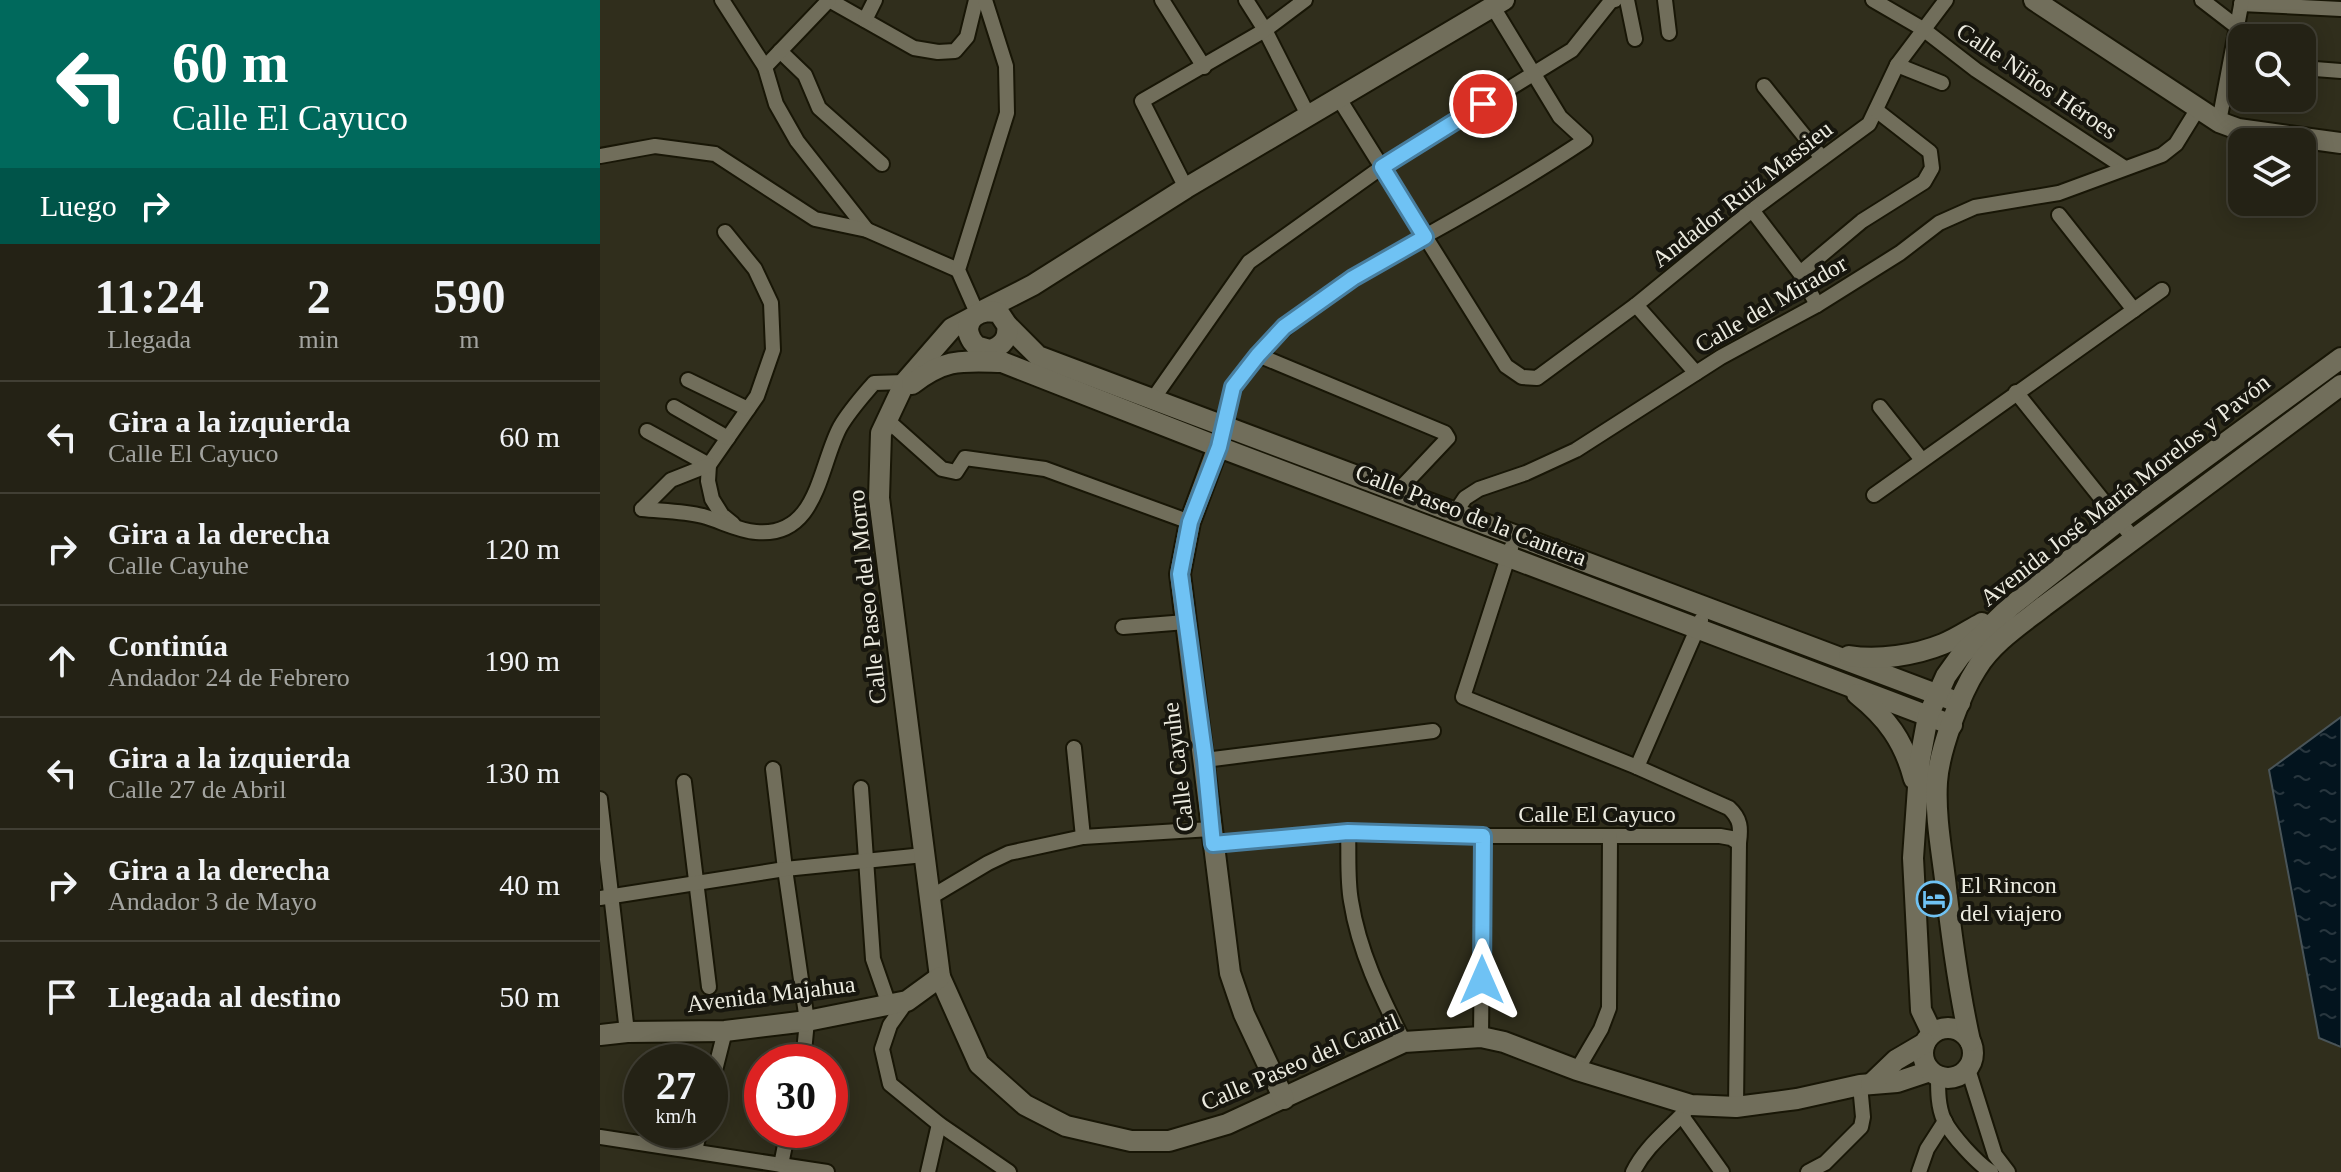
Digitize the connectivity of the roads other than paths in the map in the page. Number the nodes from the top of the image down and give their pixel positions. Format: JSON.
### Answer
{"nodes":[{"id":1,"x":722,"y":0,"type":"edge"},
{"id":2,"x":829,"y":0,"type":"edge"},
{"id":3,"x":875,"y":0,"type":"edge"},
{"id":4,"x":976,"y":0,"type":"edge"},
{"id":5,"x":985,"y":0,"type":"edge"},
{"id":6,"x":1162,"y":0,"type":"edge"},
{"id":7,"x":1246,"y":0,"type":"edge"},
{"id":8,"x":1305,"y":0,"type":"edge"},
{"id":9,"x":1615,"y":0,"type":"edge"},
{"id":10,"x":1627,"y":0,"type":"edge"},
{"id":11,"x":1665,"y":0,"type":"edge"},
{"id":12,"x":1873,"y":0,"type":"edge"},
{"id":13,"x":1946,"y":0,"type":"edge"},
{"id":14,"x":2034,"y":0,"type":"edge"},
{"id":15,"x":2202,"y":0,"type":"edge"},
{"id":16,"x":2242,"y":2,"type":"edge"},
{"id":17,"x":1498,"y":3,"type":"edge"},
{"id":18,"x":2341,"y":9,"type":"edge"},
{"id":19,"x":865,"y":20,"type":"junction"},
{"id":20,"x":2233,"y":24,"type":"edge"},
{"id":21,"x":2238,"y":24,"type":"edge"},
{"id":22,"x":1923,"y":29,"type":"junction"},
{"id":23,"x":1265,"y":30,"type":"junction"},
{"id":24,"x":1669,"y":33,"type":"dead end"},
{"id":25,"x":1635,"y":39,"type":"dead end"},
{"id":26,"x":780,"y":51,"type":"junction"},
{"id":27,"x":1897,"y":65,"type":"junction"},
{"id":28,"x":765,"y":67,"type":"junction"},
{"id":29,"x":1204,"y":67,"type":"junction"},
{"id":30,"x":2316,"y":69,"type":"edge"},
{"id":31,"x":2341,"y":71,"type":"edge"},
{"id":32,"x":1534,"y":72,"type":"junction"},
{"id":33,"x":1942,"y":83,"type":"dead end"},
{"id":34,"x":1764,"y":86,"type":"dead end"},
{"id":35,"x":2228,"y":91,"type":"edge"},
{"id":36,"x":1338,"y":97,"type":"junction"},
{"id":37,"x":1876,"y":110,"type":"junction"},
{"id":38,"x":2197,"y":110,"type":"junction"},
{"id":39,"x":1308,"y":115,"type":"junction"},
{"id":40,"x":2219,"y":122,"type":"junction"},
{"id":41,"x":2341,"y":143,"type":"edge"},
{"id":42,"x":600,"y":156,"type":"edge"},
{"id":43,"x":1822,"y":158,"type":"junction"},
{"id":44,"x":882,"y":164,"type":"dead end"},
{"id":45,"x":1382,"y":167,"type":"junction"},
{"id":46,"x":2125,"y":168,"type":"junction"},
{"id":47,"x":1186,"y":188,"type":"junction"},
{"id":48,"x":1752,"y":210,"type":"junction"},
{"id":49,"x":2059,"y":215,"type":"dead end"},
{"id":50,"x":867,"y":230,"type":"junction"},
{"id":51,"x":725,"y":232,"type":"dead end"},
{"id":52,"x":1425,"y":237,"type":"junction"},
{"id":53,"x":958,"y":270,"type":"junction"},
{"id":54,"x":1800,"y":273,"type":"junction"},
{"id":55,"x":1033,"y":285,"type":"junction"},
{"id":56,"x":2162,"y":290,"type":"dead end"},
{"id":57,"x":1636,"y":305,"type":"junction"},
{"id":58,"x":1817,"y":305,"type":"junction"},
{"id":59,"x":2134,"y":310,"type":"junction"},
{"id":60,"x":977,"y":314,"type":"junction"},
{"id":61,"x":1008,"y":326,"type":"junction"},
{"id":62,"x":1023,"y":341,"type":"junction"},
{"id":63,"x":976,"y":346,"type":"junction"},
{"id":64,"x":1258,"y":355,"type":"junction"},
{"id":65,"x":2341,"y":358,"type":"edge"},
{"id":66,"x":1002,"y":362,"type":"junction"},
{"id":67,"x":1696,"y":373,"type":"junction"},
{"id":68,"x":688,"y":380,"type":"dead end"},
{"id":69,"x":2341,"y":385,"type":"edge"},
{"id":70,"x":905,"y":387,"type":"junction"},
{"id":71,"x":2016,"y":392,"type":"junction"},
{"id":72,"x":1153,"y":399,"type":"junction"},
{"id":73,"x":674,"y":407,"type":"dead end"},
{"id":74,"x":1880,"y":407,"type":"dead end"},
{"id":75,"x":748,"y":409,"type":"junction"},
{"id":76,"x":887,"y":420,"type":"junction"},
{"id":77,"x":1225,"y":425,"type":"junction"},
{"id":78,"x":647,"y":431,"type":"dead end"},
{"id":79,"x":728,"y":438,"type":"junction"},
{"id":80,"x":1219,"y":447,"type":"junction"},
{"id":81,"x":1922,"y":460,"type":"junction"},
{"id":82,"x":709,"y":465,"type":"junction"},
{"id":83,"x":1398,"y":491,"type":"junction"},
{"id":84,"x":1874,"y":495,"type":"dead end"},
{"id":85,"x":1455,"y":513,"type":"junction"},
{"id":86,"x":2120,"y":520,"type":"junction"},
{"id":87,"x":1190,"y":522,"type":"junction"},
{"id":88,"x":737,"y":527,"type":"junction"},
{"id":89,"x":1515,"y":536,"type":"junction"},
{"id":90,"x":2133,"y":538,"type":"junction"},
{"id":91,"x":1508,"y":557,"type":"junction"},
{"id":92,"x":2010,"y":607,"type":"junction"},
{"id":93,"x":1706,"y":608,"type":"junction"},
{"id":94,"x":1186,"y":622,"type":"junction"},
{"id":95,"x":1123,"y":627,"type":"dead end"},
{"id":96,"x":1697,"y":629,"type":"junction"},
{"id":97,"x":1816,"y":650,"type":"junction"},
{"id":98,"x":1848,"y":686,"type":"junction"},
{"id":99,"x":1937,"y":694,"type":"junction"},
{"id":100,"x":1960,"y":703,"type":"junction"},
{"id":101,"x":1928,"y":716,"type":"junction"},
{"id":102,"x":1952,"y":725,"type":"junction"},
{"id":103,"x":1433,"y":731,"type":"dead end"},
{"id":104,"x":1074,"y":748,"type":"dead end"},
{"id":105,"x":1205,"y":760,"type":"junction"},
{"id":106,"x":1637,"y":767,"type":"junction"},
{"id":107,"x":773,"y":769,"type":"dead end"},
{"id":108,"x":684,"y":782,"type":"dead end"},
{"id":109,"x":861,"y":788,"type":"dead end"},
{"id":110,"x":1919,"y":797,"type":"junction"},
{"id":111,"x":600,"y":799,"type":"edge"},
{"id":112,"x":1348,"y":832,"type":"junction"},
{"id":113,"x":1483,"y":836,"type":"junction"},
{"id":114,"x":1610,"y":836,"type":"junction"},
{"id":115,"x":1083,"y":837,"type":"junction"},
{"id":116,"x":1212,"y":837,"type":"junction"},
{"id":117,"x":1739,"y":843,"type":"junction"},
{"id":118,"x":924,"y":855,"type":"junction"},
{"id":119,"x":865,"y":861,"type":"junction"},
{"id":120,"x":785,"y":869,"type":"junction"},
{"id":121,"x":696,"y":883,"type":"junction"},
{"id":122,"x":605,"y":897,"type":"edge"},
{"id":123,"x":931,"y":897,"type":"junction"},
{"id":124,"x":940,"y":977,"type":"junction"},
{"id":125,"x":709,"y":987,"type":"dead end"},
{"id":126,"x":898,"y":1003,"type":"junction"},
{"id":127,"x":807,"y":1021,"type":"junction"},
{"id":128,"x":725,"y":1031,"type":"junction"},
{"id":129,"x":627,"y":1032,"type":"junction"},
{"id":130,"x":600,"y":1035,"type":"edge"},
{"id":131,"x":1481,"y":1037,"type":"junction"},
{"id":132,"x":1928,"y":1038,"type":"junction"},
{"id":133,"x":1970,"y":1041,"type":"junction"},
{"id":134,"x":1404,"y":1042,"type":"junction"},
{"id":135,"x":722,"y":1044,"type":"edge"},
{"id":136,"x":805,"y":1044,"type":"edge"},
{"id":137,"x":1968,"y":1069,"type":"junction"},
{"id":138,"x":1577,"y":1070,"type":"junction"},
{"id":139,"x":1934,"y":1074,"type":"junction"},
{"id":140,"x":1865,"y":1085,"type":"junction"},
{"id":141,"x":1284,"y":1099,"type":"junction"},
{"id":142,"x":1736,"y":1107,"type":"junction"},
{"id":143,"x":1686,"y":1111,"type":"junction"},
{"id":144,"x":1945,"y":1121,"type":"junction"},
{"id":145,"x":939,"y":1124,"type":"junction"},
{"id":146,"x":600,"y":1137,"type":"edge"},
{"id":147,"x":784,"y":1148,"type":"edge"},
{"id":148,"x":695,"y":1150,"type":"joint"},
{"id":149,"x":781,"y":1165,"type":"junction"},
{"id":150,"x":827,"y":1172,"type":"edge"},
{"id":151,"x":928,"y":1172,"type":"edge"},
{"id":152,"x":1009,"y":1172,"type":"edge"},
{"id":153,"x":1633,"y":1172,"type":"edge"},
{"id":154,"x":1722,"y":1172,"type":"edge"},
{"id":155,"x":1808,"y":1172,"type":"edge"},
{"id":156,"x":1919,"y":1172,"type":"edge"},
{"id":157,"x":1991,"y":1172,"type":"edge"},
{"id":158,"x":2008,"y":1172,"type":"edge"}],
"edges":[{"from":1,"to":28,"type":"street"},
{"from":2,"to":19,"type":"street"},
{"from":2,"to":26,"type":"street"},
{"from":3,"to":19,"type":"street"},
{"from":4,"to":19,"type":"street"},
{"from":5,"to":53,"type":"street"},
{"from":6,"to":29,"type":"street"},
{"from":7,"to":23,"type":"street"},
{"from":8,"to":23,"type":"street"},
{"from":9,"to":32,"type":"street"},
{"from":10,"to":25,"type":"street"},
{"from":11,"to":24,"type":"street"},
{"from":12,"to":22,"type":"street","name":"Calle Niños Héroes"},
{"from":13,"to":22,"type":"street","name":"Andador Ruiz Massieu"},
{"from":14,"to":38,"type":"street"},
{"from":15,"to":20,"type":"street"},
{"from":16,"to":18,"type":"street"},
{"from":16,"to":21,"type":"street"},
{"from":17,"to":32,"type":"street"},
{"from":17,"to":36,"type":"street","name":"Calle Paseo del Morro"},
{"from":22,"to":27,"type":"street","name":"Andador Ruiz Massieu"},
{"from":22,"to":46,"type":"street","name":"Calle Niños Héroes"},
{"from":23,"to":29,"type":"street"},
{"from":23,"to":39,"type":"street"},
{"from":26,"to":28,"type":"street"},
{"from":26,"to":44,"type":"street"},
{"from":27,"to":33,"type":"street"},
{"from":27,"to":37,"type":"street","name":"Andador Ruiz Massieu"},
{"from":28,"to":50,"type":"street"},
{"from":29,"to":47,"type":"street"},
{"from":30,"to":31,"type":"street"},
{"from":32,"to":45,"type":"street"},
{"from":32,"to":52,"type":"street"},
{"from":34,"to":43,"type":"street"},
{"from":35,"to":40,"type":"street"},
{"from":36,"to":39,"type":"street","name":"Calle Paseo del Morro"},
{"from":36,"to":45,"type":"street"},
{"from":37,"to":43,"type":"street","name":"Andador Ruiz Massieu"},
{"from":37,"to":54,"type":"street"},
{"from":38,"to":40,"type":"street"},
{"from":38,"to":46,"type":"street","name":"Calle Niños Héroes"},
{"from":39,"to":47,"type":"street","name":"Calle Paseo del Morro"},
{"from":40,"to":41,"type":"street"},
{"from":42,"to":50,"type":"street"},
{"from":43,"to":48,"type":"street","name":"Andador Ruiz Massieu"},
{"from":45,"to":52,"type":"street"},
{"from":45,"to":72,"type":"street"},
{"from":46,"to":58,"type":"street","name":"Calle del Mirador"},
{"from":47,"to":55,"type":"street","name":"Calle Paseo del Morro"},
{"from":48,"to":54,"type":"street"},
{"from":48,"to":57,"type":"street","name":"Andador Ruiz Massieu"},
{"from":49,"to":59,"type":"street"},
{"from":50,"to":53,"type":"street"},
{"from":51,"to":75,"type":"street"},
{"from":52,"to":57,"type":"street","name":"Andador Ruiz Massieu"},
{"from":52,"to":64,"type":"street"},
{"from":53,"to":60,"type":"street"},
{"from":54,"to":58,"type":"street"},
{"from":55,"to":60,"type":"street","name":"Calle Paseo del Morro"},
{"from":55,"to":62,"type":"street"},
{"from":56,"to":59,"type":"street"},
{"from":57,"to":67,"type":"street"},
{"from":58,"to":67,"type":"street","name":"Calle del Mirador"},
{"from":59,"to":71,"type":"street"},
{"from":60,"to":61,"type":"street"},
{"from":60,"to":63,"type":"street"},
{"from":60,"to":70,"type":"street","name":"Calle Paseo del Morro"},
{"from":61,"to":62,"type":"street","name":"Calle Paseo de la Cantera"},
{"from":61,"to":63,"type":"street"},
{"from":62,"to":72,"type":"street","name":"Calle Paseo de la Cantera"},
{"from":63,"to":66,"type":"street","name":"Calle Paseo de la Cantera"},
{"from":64,"to":77,"type":"street"},
{"from":64,"to":83,"type":"street"},
{"from":65,"to":86,"type":"street","name":"Avenida José María Morelos y Pavón"},
{"from":66,"to":70,"type":"street"},
{"from":66,"to":80,"type":"street","name":"Calle Paseo de la Cantera"},
{"from":67,"to":85,"type":"street","name":"Calle del Mirador"},
{"from":68,"to":75,"type":"street"},
{"from":69,"to":90,"type":"street"},
{"from":70,"to":76,"type":"street","name":"Calle Paseo del Morro"},
{"from":70,"to":88,"type":"street"},
{"from":71,"to":81,"type":"street"},
{"from":71,"to":86,"type":"street"},
{"from":72,"to":77,"type":"street","name":"Calle Paseo de la Cantera"},
{"from":73,"to":79,"type":"street"},
{"from":74,"to":81,"type":"street"},
{"from":75,"to":79,"type":"street"},
{"from":76,"to":87,"type":"street"},
{"from":76,"to":118,"type":"street","name":"Calle Paseo del Morro"},
{"from":77,"to":80,"type":"street","name":"Calle Cayuhe"},
{"from":77,"to":83,"type":"street","name":"Calle Paseo de la Cantera"},
{"from":78,"to":82,"type":"street"},
{"from":79,"to":82,"type":"street"},
{"from":80,"to":87,"type":"street","name":"Calle Cayuhe"},
{"from":80,"to":91,"type":"street","name":"Calle Paseo de la Cantera"},
{"from":81,"to":84,"type":"street"},
{"from":82,"to":88,"type":"street"},
{"from":82,"to":88,"type":"street"},
{"from":83,"to":85,"type":"street","name":"Calle Paseo de la Cantera"},
{"from":85,"to":89,"type":"street","name":"Calle Paseo de la Cantera"},
{"from":86,"to":90,"type":"street"},
{"from":86,"to":92,"type":"street","name":"Avenida José María Morelos y Pavón"},
{"from":87,"to":94,"type":"street","name":"Calle Cayuhe"},
{"from":89,"to":91,"type":"street"},
{"from":89,"to":93,"type":"street","name":"Calle Paseo de la Cantera"},
{"from":90,"to":100,"type":"street"},
{"from":91,"to":96,"type":"street","name":"Calle Paseo de la Cantera"},
{"from":91,"to":106,"type":"street"},
{"from":92,"to":97,"type":"street"},
{"from":92,"to":99,"type":"street","name":"Avenida José María Morelos y Pavón"},
{"from":93,"to":96,"type":"street"},
{"from":93,"to":97,"type":"street","name":"Calle Paseo de la Cantera"},
{"from":94,"to":95,"type":"street"},
{"from":94,"to":105,"type":"street","name":"Calle Cayuhe"},
{"from":96,"to":98,"type":"street","name":"Calle Paseo de la Cantera"},
{"from":96,"to":106,"type":"street"},
{"from":97,"to":99,"type":"street","name":"Calle Paseo de la Cantera"},
{"from":98,"to":101,"type":"street","name":"Calle Paseo de la Cantera"},
{"from":98,"to":110,"type":"street"},
{"from":99,"to":100,"type":"street","name":"Calle Paseo de la Cantera"},
{"from":99,"to":101,"type":"street","name":"Avenida José María Morelos y Pavón"},
{"from":100,"to":102,"type":"street"},
{"from":101,"to":102,"type":"street","name":"Calle Paseo de la Cantera"},
{"from":101,"to":110,"type":"street","name":"Avenida José María Morelos y Pavón"},
{"from":102,"to":133,"type":"street"},
{"from":103,"to":105,"type":"street"},
{"from":104,"to":115,"type":"street"},
{"from":105,"to":116,"type":"street","name":"Calle Cayuhe"},
{"from":106,"to":117,"type":"street"},
{"from":107,"to":120,"type":"street"},
{"from":108,"to":121,"type":"street"},
{"from":109,"to":119,"type":"street"},
{"from":110,"to":132,"type":"street","name":"Avenida José María Morelos y Pavón"},
{"from":111,"to":122,"type":"street"},
{"from":112,"to":113,"type":"street","name":"Calle El Cayuco"},
{"from":112,"to":116,"type":"street","name":"Calle El Cayuco"},
{"from":112,"to":134,"type":"street"},
{"from":113,"to":114,"type":"street","name":"Calle El Cayuco"},
{"from":113,"to":131,"type":"street"},
{"from":114,"to":117,"type":"street","name":"Calle El Cayuco"},
{"from":114,"to":138,"type":"street"},
{"from":115,"to":116,"type":"street","name":"Calle El Cayuco"},
{"from":115,"to":123,"type":"street","name":"Calle El Cayuco"},
{"from":116,"to":141,"type":"street","name":"Calle Cayuhe"},
{"from":117,"to":142,"type":"street"},
{"from":118,"to":119,"type":"street"},
{"from":118,"to":123,"type":"street","name":"Calle Paseo del Cantil"},
{"from":119,"to":120,"type":"street"},
{"from":119,"to":126,"type":"street"},
{"from":120,"to":121,"type":"street"},
{"from":120,"to":127,"type":"street"},
{"from":121,"to":122,"type":"street"},
{"from":121,"to":125,"type":"street"},
{"from":122,"to":129,"type":"street"},
{"from":123,"to":124,"type":"street","name":"Calle Paseo del Cantil"},
{"from":124,"to":126,"type":"street","name":"Avenida Majahua"},
{"from":124,"to":141,"type":"street","name":"Calle Paseo del Cantil"},
{"from":126,"to":127,"type":"street","name":"Avenida Majahua"},
{"from":126,"to":145,"type":"street"},
{"from":127,"to":128,"type":"street","name":"Avenida Majahua"},
{"from":127,"to":136,"type":"street"},
{"from":128,"to":129,"type":"street","name":"Avenida Majahua"},
{"from":128,"to":135,"type":"street"},
{"from":129,"to":130,"type":"street","name":"Avenida Majahua"},
{"from":131,"to":134,"type":"street","name":"Calle Paseo del Cantil"},
{"from":131,"to":138,"type":"street","name":"Calle Paseo del Cantil"},
{"from":132,"to":133,"type":"street"},
{"from":132,"to":139,"type":"street"},
{"from":132,"to":140,"type":"street","name":"Calle Paseo del Cantil"},
{"from":133,"to":137,"type":"street"},
{"from":134,"to":141,"type":"street","name":"Calle Paseo del Cantil"},
{"from":137,"to":139,"type":"street"},
{"from":137,"to":158,"type":"street"},
{"from":138,"to":143,"type":"street","name":"Calle Paseo del Cantil"},
{"from":139,"to":140,"type":"street","name":"Calle Paseo del Cantil"},
{"from":139,"to":144,"type":"street"},
{"from":140,"to":142,"type":"street","name":"Calle Paseo del Cantil"},
{"from":140,"to":155,"type":"street"},
{"from":142,"to":143,"type":"street","name":"Calle Paseo del Cantil"},
{"from":143,"to":153,"type":"street"},
{"from":143,"to":154,"type":"street"},
{"from":144,"to":156,"type":"street"},
{"from":144,"to":157,"type":"street"},
{"from":145,"to":151,"type":"street"},
{"from":145,"to":152,"type":"street"},
{"from":146,"to":148,"type":"street"},
{"from":147,"to":149,"type":"street"},
{"from":148,"to":149,"type":"street"},
{"from":149,"to":150,"type":"street"}]}
